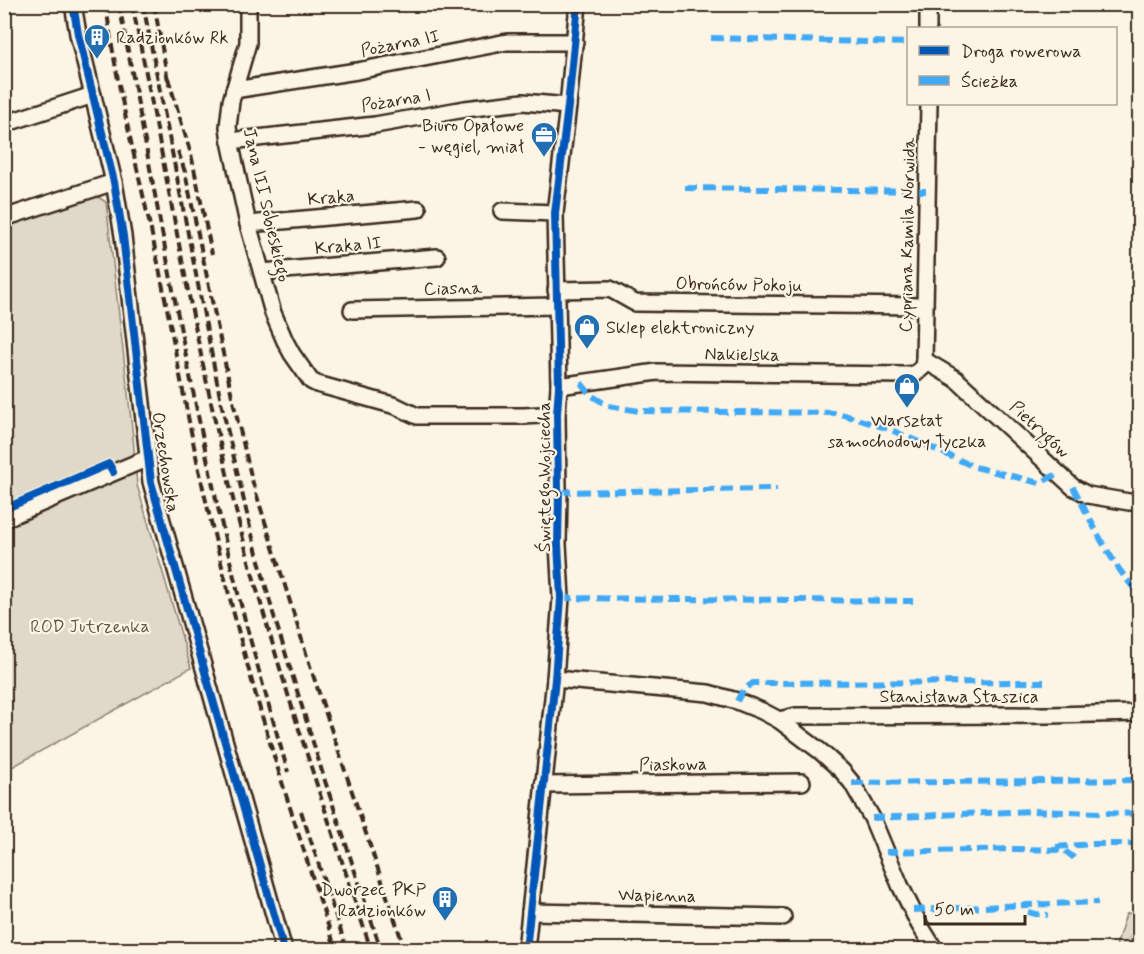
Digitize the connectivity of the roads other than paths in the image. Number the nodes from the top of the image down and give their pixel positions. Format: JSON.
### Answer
{"nodes":[{"id":1,"x":73,"y":4,"type":"edge"},
{"id":2,"x":248,"y":4,"type":"edge"},
{"id":3,"x":579,"y":4,"type":"edge"},
{"id":4,"x":928,"y":4,"type":"edge"},
{"id":5,"x":928,"y":27,"type":"edge"},
{"id":6,"x":575,"y":42,"type":"junction"},
{"id":7,"x":234,"y":90,"type":"junction"},
{"id":8,"x":93,"y":95,"type":"junction"},
{"id":9,"x":928,"y":105,"type":"edge"},
{"id":10,"x":568,"y":106,"type":"junction"},
{"id":11,"x":4,"y":124,"type":"edge"},
{"id":12,"x":230,"y":141,"type":"junction"},
{"id":13,"x":114,"y":182,"type":"junction"},
{"id":14,"x":418,"y":209,"type":"dead end"},
{"id":15,"x":502,"y":211,"type":"dead end"},
{"id":16,"x":555,"y":213,"type":"junction"},
{"id":17,"x":4,"y":218,"type":"edge"},
{"id":18,"x":248,"y":224,"type":"junction"},
{"id":19,"x":437,"y":257,"type":"dead end"},
{"id":20,"x":262,"y":272,"type":"junction"},
{"id":21,"x":556,"y":298,"type":"junction"},
{"id":22,"x":924,"y":306,"type":"junction"},
{"id":23,"x":351,"y":310,"type":"dead end"},
{"id":24,"x":924,"y":364,"type":"junction"},
{"id":25,"x":559,"y":386,"type":"junction"},
{"id":26,"x":557,"y":414,"type":"junction"},
{"id":27,"x":148,"y":458,"type":"junction"},
{"id":28,"x":1140,"y":502,"type":"edge"},
{"id":29,"x":4,"y":519,"type":"edge"},
{"id":30,"x":555,"y":680,"type":"junction"},
{"id":31,"x":1140,"y":713,"type":"edge"},
{"id":32,"x":779,"y":720,"type":"junction"},
{"id":33,"x":802,"y":782,"type":"dead end"},
{"id":34,"x":543,"y":785,"type":"junction"},
{"id":35,"x":530,"y":912,"type":"junction"},
{"id":36,"x":783,"y":917,"type":"dead end"},
{"id":37,"x":284,"y":950,"type":"edge"},
{"id":38,"x":526,"y":950,"type":"edge"},
{"id":39,"x":935,"y":950,"type":"edge"}],
"edges":[{"from":1,"to":8,"type":"street","name":"Orzechowska"},
{"from":2,"to":7,"type":"street","name":"Jana III Sobieskiego"},
{"from":3,"to":6,"type":"street","name":"Świętego Wojciecha"},
{"from":4,"to":5,"type":"street"},
{"from":6,"to":7,"type":"street","name":"Pożarna II"},
{"from":6,"to":10,"type":"street","name":"Świętego Wojciecha"},
{"from":7,"to":12,"type":"street","name":"Jana III Sobieskiego"},
{"from":8,"to":11,"type":"street"},
{"from":8,"to":13,"type":"street","name":"Orzechowska"},
{"from":9,"to":22,"type":"street","name":"Cypriana Kamila Norwida"},
{"from":10,"to":12,"type":"street","name":"Pożarna I"},
{"from":10,"to":16,"type":"street","name":"Świętego Wojciecha"},
{"from":12,"to":18,"type":"street","name":"Jana III Sobieskiego"},
{"from":13,"to":17,"type":"street"},
{"from":13,"to":27,"type":"street","name":"Orzechowska"},
{"from":14,"to":18,"type":"street","name":"Kraka"},
{"from":15,"to":16,"type":"street"},
{"from":16,"to":21,"type":"street","name":"Świętego Wojciecha"},
{"from":18,"to":20,"type":"street","name":"Jana III Sobieskiego"},
{"from":19,"to":20,"type":"street","name":"Kraka II"},
{"from":20,"to":26,"type":"street","name":"Jana III Sobieskiego"},
{"from":21,"to":22,"type":"street","name":"Obrońców Pokoju"},
{"from":21,"to":23,"type":"street","name":"Ciasna"},
{"from":21,"to":25,"type":"street","name":"Świętego Wojciecha"},
{"from":22,"to":24,"type":"street","name":"Cypriana Kamila Norwida"},
{"from":24,"to":25,"type":"street","name":"Nakielska"},
{"from":24,"to":28,"type":"street","name":"Pietrygów"},
{"from":25,"to":26,"type":"street","name":"Świętego Wojciecha"},
{"from":26,"to":30,"type":"street","name":"Świętego Wojciecha"},
{"from":27,"to":29,"type":"street"},
{"from":27,"to":37,"type":"street","name":"Orzechowska"},
{"from":30,"to":32,"type":"street"},
{"from":30,"to":34,"type":"street","name":"Świętego Wojciecha"},
{"from":31,"to":32,"type":"street","name":"Stanisława Staszica"},
{"from":32,"to":39,"type":"street"},
{"from":33,"to":34,"type":"street","name":"Piaskowa"},
{"from":34,"to":35,"type":"street","name":"Świętego Wojciecha"},
{"from":35,"to":36,"type":"street","name":"Wapienna"},
{"from":35,"to":38,"type":"street","name":"Świętego Wojciecha"}]}
